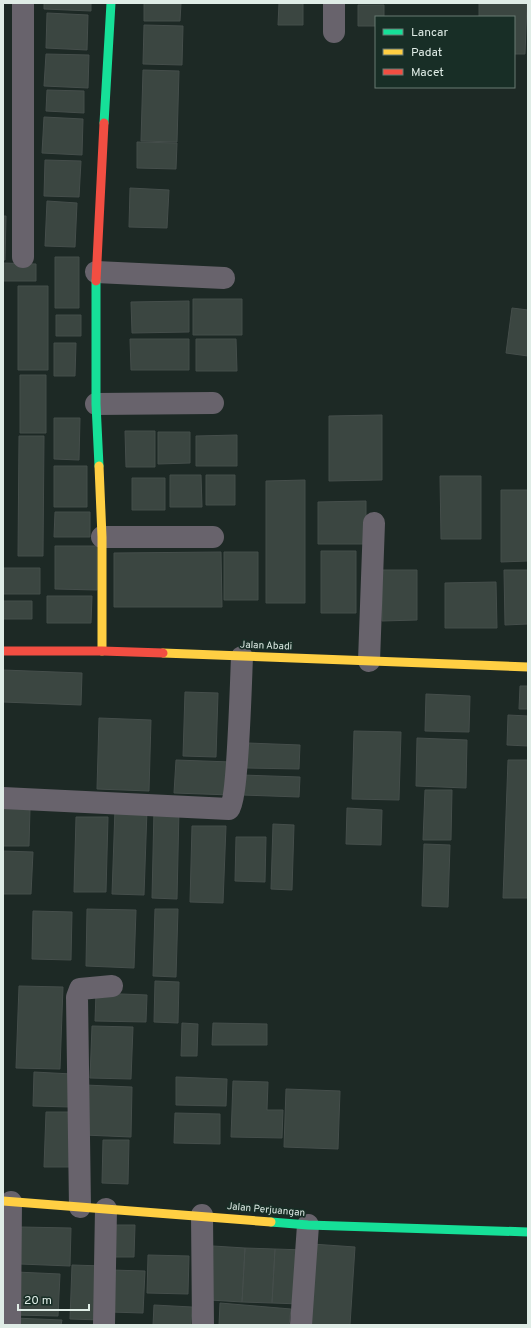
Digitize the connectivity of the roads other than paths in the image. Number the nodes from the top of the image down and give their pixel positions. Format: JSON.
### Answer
{"nodes":[{"id":1,"x":23,"y":3,"type":"edge"},
{"id":2,"x":111,"y":3,"type":"edge"},
{"id":3,"x":334,"y":3,"type":"edge"},
{"id":4,"x":334,"y":32,"type":"dead end"},
{"id":5,"x":23,"y":257,"type":"dead end"},
{"id":6,"x":96,"y":272,"type":"junction"},
{"id":7,"x":224,"y":278,"type":"dead end"},
{"id":8,"x":213,"y":403,"type":"dead end"},
{"id":9,"x":96,"y":404,"type":"junction"},
{"id":10,"x":374,"y":523,"type":"dead end"},
{"id":11,"x":102,"y":537,"type":"junction"},
{"id":12,"x":213,"y":537,"type":"dead end"},
{"id":13,"x":3,"y":651,"type":"edge"},
{"id":14,"x":102,"y":651,"type":"junction"},
{"id":15,"x":242,"y":657,"type":"junction"},
{"id":16,"x":369,"y":661,"type":"junction"},
{"id":17,"x":528,"y":667,"type":"edge"},
{"id":18,"x":3,"y":798,"type":"edge"},
{"id":19,"x":112,"y":986,"type":"dead end"},
{"id":20,"x":7,"y":1202,"type":"edge"},
{"id":21,"x":80,"y":1207,"type":"junction"},
{"id":22,"x":106,"y":1209,"type":"junction"},
{"id":23,"x":202,"y":1215,"type":"junction"},
{"id":24,"x":308,"y":1224,"type":"junction"},
{"id":25,"x":528,"y":1232,"type":"edge"},
{"id":26,"x":10,"y":1325,"type":"edge"},
{"id":27,"x":104,"y":1325,"type":"edge"},
{"id":28,"x":203,"y":1325,"type":"edge"},
{"id":29,"x":301,"y":1325,"type":"edge"}],
"edges":[{"from":1,"to":5,"type":"street"},
{"from":2,"to":6,"type":"street"},
{"from":3,"to":4,"type":"street"},
{"from":6,"to":7,"type":"street"},
{"from":6,"to":9,"type":"street"},
{"from":8,"to":9,"type":"street"},
{"from":9,"to":11,"type":"street"},
{"from":10,"to":16,"type":"street"},
{"from":11,"to":12,"type":"street"},
{"from":11,"to":14,"type":"street"},
{"from":13,"to":14,"type":"street","name":"Jalan Abadi"},
{"from":14,"to":15,"type":"street","name":"Jalan Abadi"},
{"from":15,"to":16,"type":"street","name":"Jalan Abadi"},
{"from":15,"to":18,"type":"street"},
{"from":16,"to":17,"type":"street","name":"Jalan Abadi"},
{"from":19,"to":21,"type":"street"},
{"from":20,"to":21,"type":"street","name":"Jalan Perjuangan"},
{"from":20,"to":26,"type":"street"},
{"from":21,"to":22,"type":"street","name":"Jalan Perjuangan"},
{"from":22,"to":23,"type":"street","name":"Jalan Perjuangan"},
{"from":22,"to":27,"type":"street"},
{"from":23,"to":24,"type":"street","name":"Jalan Perjuangan"},
{"from":23,"to":28,"type":"street"},
{"from":24,"to":25,"type":"street","name":"Jalan Perjuangan"},
{"from":24,"to":29,"type":"street"}]}
